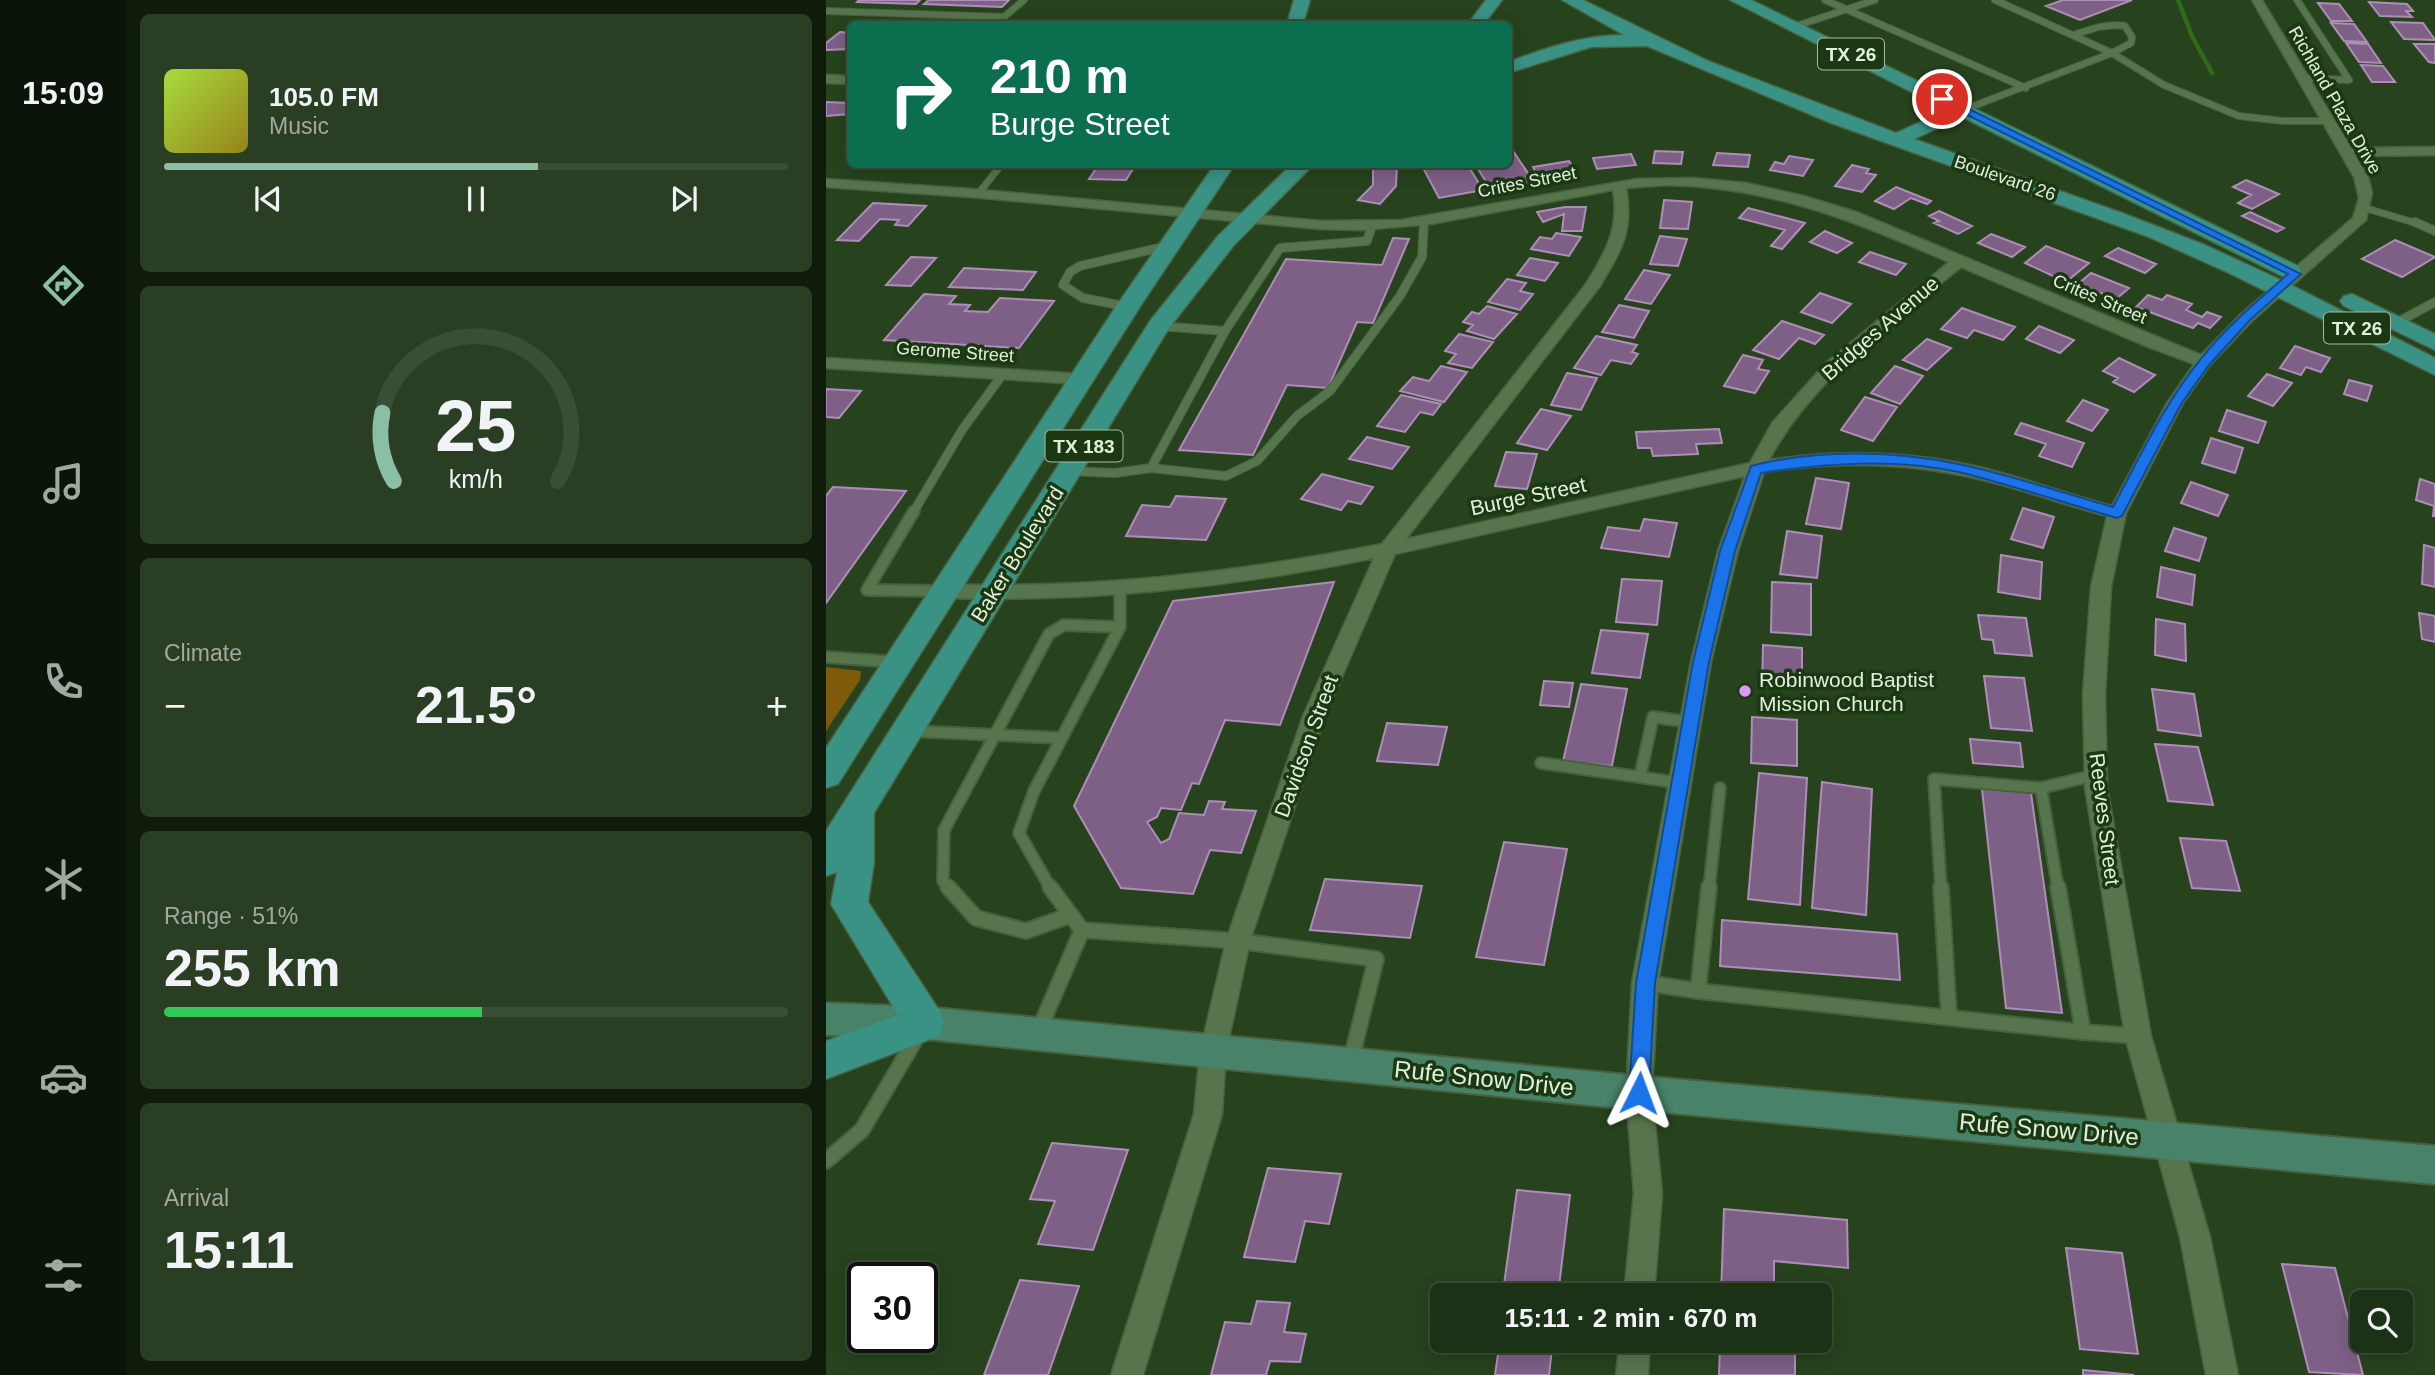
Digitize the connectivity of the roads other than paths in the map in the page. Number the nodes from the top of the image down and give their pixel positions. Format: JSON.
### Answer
{"nodes":[{"id":1,"x":1024,"y":0,"type":"edge"},
{"id":2,"x":1302,"y":0,"type":"edge"},
{"id":3,"x":1494,"y":0,"type":"edge"},
{"id":4,"x":1738,"y":0,"type":"edge"},
{"id":5,"x":1825,"y":0,"type":"edge"},
{"id":6,"x":1875,"y":0,"type":"edge"},
{"id":7,"x":1995,"y":0,"type":"edge"},
{"id":8,"x":2021,"y":0,"type":"edge"},
{"id":9,"x":2257,"y":0,"type":"edge"},
{"id":10,"x":2297,"y":0,"type":"edge"},
{"id":11,"x":1577,"y":4,"type":"edge"},
{"id":12,"x":2008,"y":6,"type":"junction"},
{"id":13,"x":1846,"y":10,"type":"junction"},
{"id":14,"x":826,"y":11,"type":"edge"},
{"id":15,"x":1296,"y":21,"type":"edge"},
{"id":16,"x":1478,"y":21,"type":"edge"},
{"id":17,"x":1793,"y":27,"type":"junction"},
{"id":18,"x":2074,"y":35,"type":"junction"},
{"id":19,"x":1656,"y":45,"type":"junction"},
{"id":20,"x":2112,"y":52,"type":"junction"},
{"id":21,"x":1512,"y":67,"type":"edge"},
{"id":22,"x":2303,"y":78,"type":"junction"},
{"id":23,"x":826,"y":79,"type":"edge"},
{"id":24,"x":847,"y":80,"type":"edge"},
{"id":25,"x":2025,"y":88,"type":"junction"},
{"id":26,"x":1963,"y":110,"type":"junction"},
{"id":27,"x":2328,"y":121,"type":"junction"},
{"id":28,"x":1898,"y":140,"type":"junction"},
{"id":29,"x":2435,"y":151,"type":"edge"},
{"id":30,"x":2347,"y":152,"type":"junction"},
{"id":31,"x":999,"y":168,"type":"edge"},
{"id":32,"x":1222,"y":168,"type":"edge"},
{"id":33,"x":1300,"y":168,"type":"edge"},
{"id":34,"x":826,"y":183,"type":"edge"},
{"id":35,"x":1619,"y":186,"type":"junction"},
{"id":36,"x":978,"y":194,"type":"junction"},
{"id":37,"x":2365,"y":208,"type":"junction"},
{"id":38,"x":1192,"y":212,"type":"junction"},
{"id":39,"x":1249,"y":218,"type":"junction"},
{"id":40,"x":1424,"y":221,"type":"junction"},
{"id":41,"x":1372,"y":226,"type":"junction"},
{"id":42,"x":2435,"y":231,"type":"edge"},
{"id":43,"x":1170,"y":245,"type":"junction"},
{"id":44,"x":1960,"y":260,"type":"junction"},
{"id":45,"x":2287,"y":281,"type":"junction"},
{"id":46,"x":2435,"y":302,"type":"edge"},
{"id":47,"x":1129,"y":307,"type":"junction"},
{"id":48,"x":2396,"y":323,"type":"junction"},
{"id":49,"x":1158,"y":327,"type":"junction"},
{"id":50,"x":1225,"y":331,"type":"junction"},
{"id":51,"x":2435,"y":342,"type":"edge"},
{"id":52,"x":2204,"y":362,"type":"junction"},
{"id":53,"x":826,"y":363,"type":"edge"},
{"id":54,"x":2435,"y":368,"type":"edge"},
{"id":55,"x":1003,"y":374,"type":"junction"},
{"id":56,"x":1082,"y":379,"type":"junction"},
{"id":57,"x":1151,"y":468,"type":"junction"},
{"id":58,"x":1755,"y":470,"type":"junction"},
{"id":59,"x":1068,"y":471,"type":"junction"},
{"id":60,"x":2117,"y":513,"type":"junction"},
{"id":61,"x":1388,"y":549,"type":"junction"},
{"id":62,"x":1120,"y":588,"type":"junction"},
{"id":63,"x":943,"y":591,"type":"junction"},
{"id":64,"x":992,"y":594,"type":"junction"},
{"id":65,"x":1120,"y":627,"type":"junction"},
{"id":66,"x":826,"y":657,"type":"edge"},
{"id":67,"x":898,"y":662,"type":"junction"},
{"id":68,"x":1690,"y":722,"type":"junction"},
{"id":69,"x":907,"y":730,"type":"junction"},
{"id":70,"x":993,"y":734,"type":"junction"},
{"id":71,"x":1062,"y":737,"type":"junction"},
{"id":72,"x":1541,"y":763,"type":"dead end"},
{"id":73,"x":826,"y":775,"type":"edge"},
{"id":74,"x":2095,"y":775,"type":"junction"},
{"id":75,"x":1640,"y":778,"type":"junction"},
{"id":76,"x":1679,"y":783,"type":"junction"},
{"id":77,"x":1720,"y":788,"type":"dead end"},
{"id":78,"x":2041,"y":788,"type":"junction"},
{"id":79,"x":857,"y":811,"type":"junction"},
{"id":80,"x":826,"y":861,"type":"edge"},
{"id":81,"x":1071,"y":915,"type":"junction"},
{"id":82,"x":1082,"y":930,"type":"junction"},
{"id":83,"x":1238,"y":941,"type":"junction"},
{"id":84,"x":1646,"y":983,"type":"junction"},
{"id":85,"x":1698,"y":991,"type":"junction"},
{"id":86,"x":1949,"y":1016,"type":"junction"},
{"id":87,"x":826,"y":1020,"type":"edge"},
{"id":88,"x":925,"y":1023,"type":"junction"},
{"id":89,"x":2083,"y":1032,"type":"junction"},
{"id":90,"x":1036,"y":1035,"type":"junction"},
{"id":91,"x":2138,"y":1036,"type":"junction"},
{"id":92,"x":1213,"y":1052,"type":"junction"},
{"id":93,"x":826,"y":1060,"type":"edge"},
{"id":94,"x":1350,"y":1065,"type":"junction"},
{"id":95,"x":1639,"y":1093,"type":"junction"},
{"id":96,"x":2167,"y":1139,"type":"junction"},
{"id":97,"x":826,"y":1161,"type":"edge"},
{"id":98,"x":2435,"y":1165,"type":"edge"},
{"id":99,"x":1640,"y":1283,"type":"edge"},
{"id":100,"x":1634,"y":1353,"type":"edge"},
{"id":101,"x":1127,"y":1375,"type":"edge"},
{"id":102,"x":1632,"y":1375,"type":"edge"},
{"id":103,"x":2222,"y":1375,"type":"edge"}],
"edges":[{"from":1,"to":14,"type":"lane"},
{"from":2,"to":15,"type":"main road"},
{"from":3,"to":16,"type":"main road"},
{"from":4,"to":17,"type":"main road","name":"Boulevard 26","number":"TX 26"},
{"from":5,"to":13,"type":"lane"},
{"from":6,"to":13,"type":"lane"},
{"from":7,"to":12,"type":"lane"},
{"from":8,"to":12,"type":"lane"},
{"from":9,"to":22,"type":"street","name":"Richland Plaza Drive"},
{"from":10,"to":22,"type":"lane"},
{"from":11,"to":19,"type":"main road","name":"Boulevard 26","number":"TX 26"},
{"from":12,"to":18,"type":"lane"},
{"from":13,"to":17,"type":"lane"},
{"from":13,"to":25,"type":"lane"},
{"from":17,"to":26,"type":"main road","name":"Boulevard 26","number":"TX 26"},
{"from":18,"to":20,"type":"lane"},
{"from":18,"to":20,"type":"lane"},
{"from":19,"to":21,"type":"main road"},
{"from":19,"to":28,"type":"main road","name":"Boulevard 26","number":"TX 26"},
{"from":20,"to":25,"type":"lane"},
{"from":20,"to":27,"type":"lane"},
{"from":22,"to":27,"type":"street","name":"Richland Plaza Drive"},
{"from":23,"to":24,"type":"street"},
{"from":25,"to":26,"type":"lane"},
{"from":26,"to":28,"type":"main road"},
{"from":26,"to":45,"type":"main road","name":"Boulevard 26","number":"TX 26"},
{"from":27,"to":30,"type":"street","name":"Richland Plaza Drive"},
{"from":28,"to":45,"type":"main road","name":"Boulevard 26","number":"TX 26"},
{"from":29,"to":30,"type":"street"},
{"from":30,"to":37,"type":"street","name":"Richland Plaza Drive"},
{"from":31,"to":36,"type":"lane"},
{"from":32,"to":38,"type":"main road","name":"Baker Boulevard","number":"TX 183"},
{"from":33,"to":39,"type":"main road","name":"Baker Boulevard","number":"TX 183"},
{"from":34,"to":36,"type":"street","name":"Crites Street"},
{"from":35,"to":40,"type":"street","name":"Crites Street"},
{"from":35,"to":44,"type":"street","name":"Crites Street"},
{"from":35,"to":61,"type":"street","name":"Davidson Street"},
{"from":36,"to":38,"type":"street","name":"Crites Street"},
{"from":37,"to":42,"type":"lane"},
{"from":37,"to":45,"type":"street","name":"Richland Plaza Drive"},
{"from":38,"to":39,"type":"street","name":"Crites Street"},
{"from":38,"to":43,"type":"main road","name":"Baker Boulevard","number":"TX 183"},
{"from":39,"to":41,"type":"street","name":"Crites Street"},
{"from":39,"to":49,"type":"main road","name":"Baker Boulevard","number":"TX 183"},
{"from":40,"to":41,"type":"street","name":"Crites Street"},
{"from":40,"to":57,"type":"lane"},
{"from":41,"to":50,"type":"lane"},
{"from":43,"to":47,"type":"main road","name":"Baker Boulevard","number":"TX 183"},
{"from":43,"to":47,"type":"lane"},
{"from":44,"to":52,"type":"street","name":"Crites Street"},
{"from":44,"to":58,"type":"street","name":"Bridges Avenue"},
{"from":45,"to":48,"type":"main road","name":"Boulevard 26","number":"TX 26"},
{"from":45,"to":52,"type":"street","name":"Reeves Street"},
{"from":45,"to":54,"type":"main road","name":"Boulevard 26","number":"TX 26"},
{"from":46,"to":48,"type":"lane"},
{"from":47,"to":56,"type":"main road","name":"Baker Boulevard","number":"TX 183"},
{"from":48,"to":51,"type":"main road","name":"Boulevard 26","number":"TX 26"},
{"from":49,"to":50,"type":"lane"},
{"from":49,"to":59,"type":"main road","name":"Baker Boulevard","number":"TX 183"},
{"from":50,"to":57,"type":"lane"},
{"from":52,"to":60,"type":"street","name":"Reeves Street"},
{"from":53,"to":55,"type":"street","name":"Gerome Street"},
{"from":55,"to":56,"type":"street","name":"Gerome Street"},
{"from":55,"to":63,"type":"lane"},
{"from":56,"to":63,"type":"main road","name":"Baker Boulevard","number":"TX 183"},
{"from":57,"to":59,"type":"lane"},
{"from":58,"to":60,"type":"street","name":"Burge Street"},
{"from":58,"to":61,"type":"street","name":"Burge Street"},
{"from":58,"to":68,"type":"street","name":"Bridges Avenue"},
{"from":59,"to":64,"type":"main road","name":"Baker Boulevard","number":"TX 183"},
{"from":60,"to":74,"type":"street","name":"Reeves Street"},
{"from":61,"to":62,"type":"street","name":"Burge Street"},
{"from":61,"to":83,"type":"street","name":"Davidson Street"},
{"from":62,"to":64,"type":"street","name":"Burge Street"},
{"from":62,"to":65,"type":"lane"},
{"from":63,"to":64,"type":"street","name":"Burge Street"},
{"from":63,"to":67,"type":"main road","name":"Baker Boulevard","number":"TX 183"},
{"from":64,"to":69,"type":"main road","name":"Baker Boulevard","number":"TX 183"},
{"from":65,"to":70,"type":"lane"},
{"from":65,"to":71,"type":"lane"},
{"from":66,"to":67,"type":"lane"},
{"from":67,"to":73,"type":"main road","name":"Baker Boulevard","number":"TX 183"},
{"from":68,"to":75,"type":"lane"},
{"from":68,"to":76,"type":"street","name":"Bridges Avenue"},
{"from":69,"to":70,"type":"lane"},
{"from":69,"to":79,"type":"main road","name":"Baker Boulevard","number":"TX 183"},
{"from":70,"to":71,"type":"lane"},
{"from":70,"to":81,"type":"lane"},
{"from":71,"to":81,"type":"lane"},
{"from":72,"to":75,"type":"lane"},
{"from":74,"to":78,"type":"lane"},
{"from":74,"to":91,"type":"street","name":"Reeves Street"},
{"from":75,"to":76,"type":"lane"},
{"from":76,"to":84,"type":"street","name":"Bridges Avenue"},
{"from":77,"to":85,"type":"lane"},
{"from":78,"to":86,"type":"lane"},
{"from":78,"to":89,"type":"lane"},
{"from":79,"to":80,"type":"main road","name":"Baker Boulevard","number":"TX 183"},
{"from":79,"to":88,"type":"main road"},
{"from":81,"to":82,"type":"lane"},
{"from":82,"to":83,"type":"lane"},
{"from":82,"to":90,"type":"lane"},
{"from":83,"to":92,"type":"street","name":"Davidson Street"},
{"from":83,"to":94,"type":"lane"},
{"from":84,"to":85,"type":"lane"},
{"from":84,"to":95,"type":"street","name":"Bridges Avenue"},
{"from":85,"to":86,"type":"lane"},
{"from":86,"to":89,"type":"lane"},
{"from":87,"to":88,"type":"main road","name":"Rufe Snow Drive"},
{"from":88,"to":90,"type":"main road","name":"Rufe Snow Drive"},
{"from":88,"to":93,"type":"main road"},
{"from":88,"to":97,"type":"lane"},
{"from":89,"to":91,"type":"lane"},
{"from":90,"to":92,"type":"main road","name":"Rufe Snow Drive"},
{"from":91,"to":96,"type":"street","name":"Reeves Street"},
{"from":92,"to":94,"type":"main road","name":"Rufe Snow Drive"},
{"from":92,"to":101,"type":"street","name":"Davidson Street"},
{"from":94,"to":95,"type":"main road","name":"Rufe Snow Drive"},
{"from":95,"to":96,"type":"main road","name":"Rufe Snow Drive"},
{"from":95,"to":99,"type":"street","name":"Bridges Avenue"},
{"from":96,"to":98,"type":"main road","name":"Rufe Snow Drive"},
{"from":96,"to":103,"type":"street","name":"Reeves Street"},
{"from":100,"to":102,"type":"street"}]}
